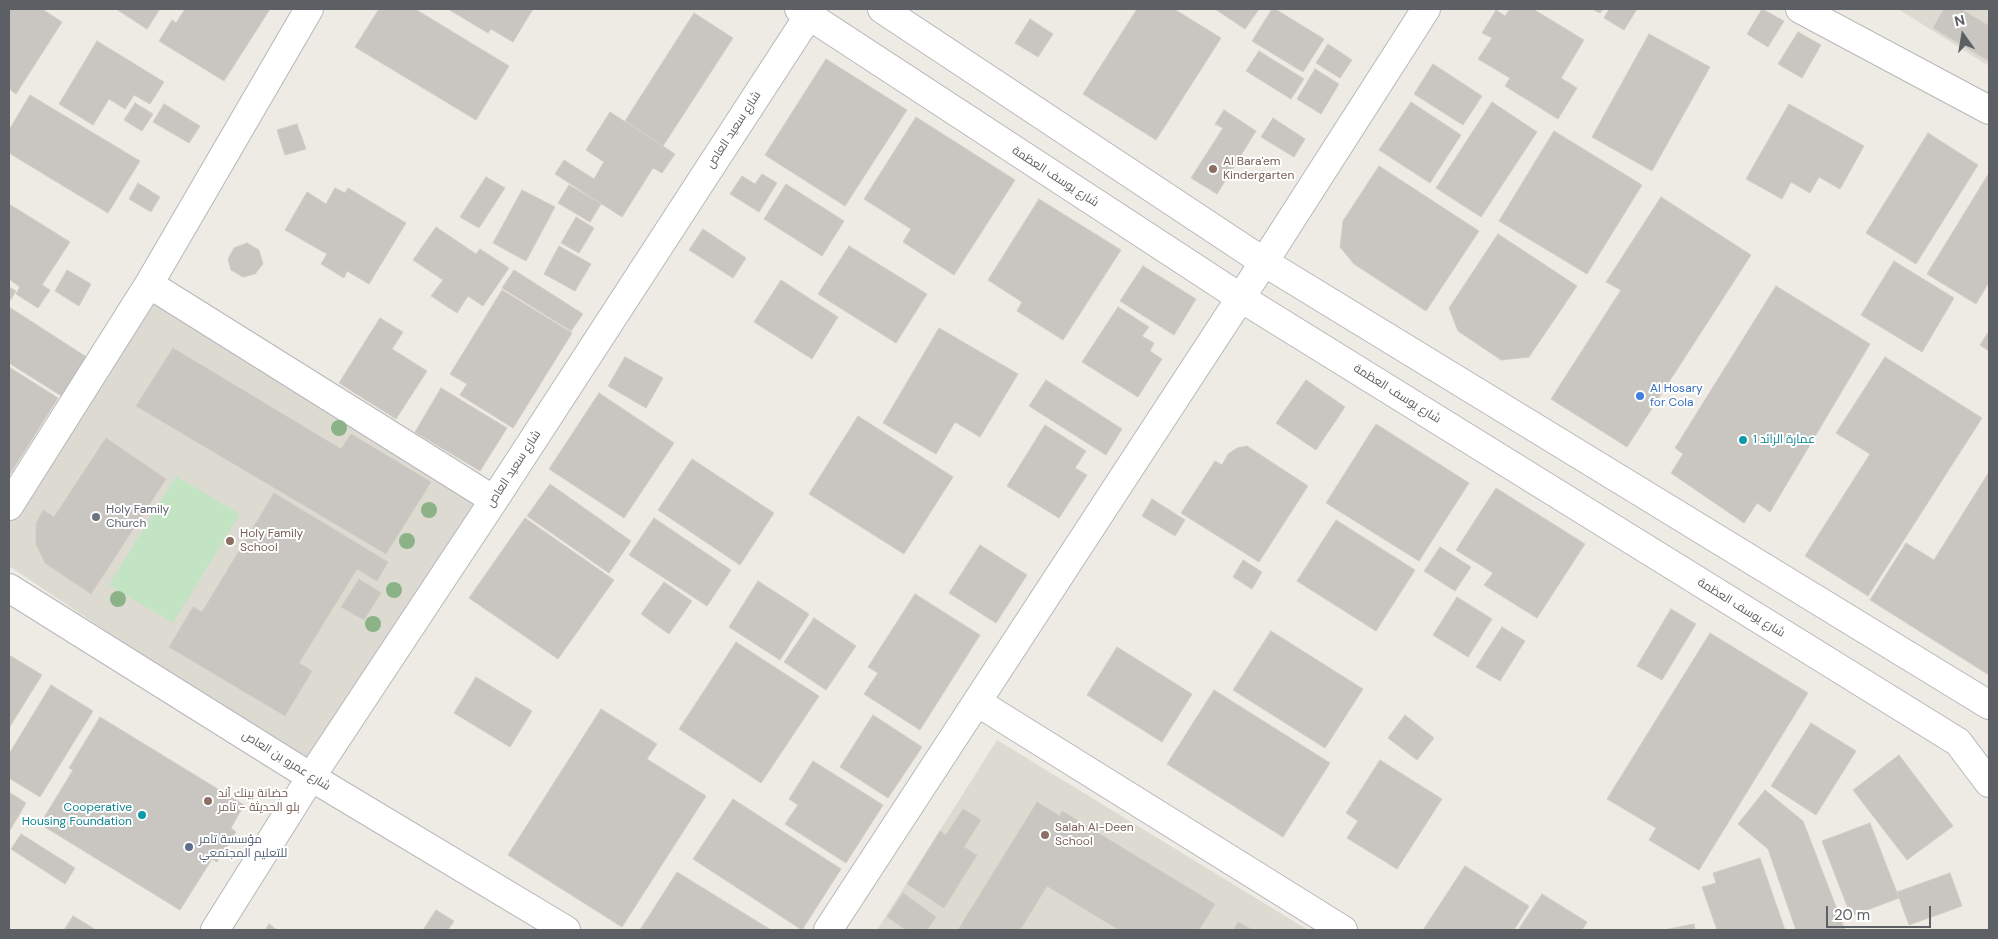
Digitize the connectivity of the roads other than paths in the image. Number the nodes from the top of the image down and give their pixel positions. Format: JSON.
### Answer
{"nodes":[{"id":1,"x":309,"y":9,"type":"edge"},
{"id":2,"x":882,"y":9,"type":"edge"},
{"id":3,"x":1426,"y":9,"type":"edge"},
{"id":4,"x":1800,"y":9,"type":"edge"},
{"id":5,"x":807,"y":11,"type":"edge"},
{"id":6,"x":1989,"y":110,"type":"edge"},
{"id":7,"x":1264,"y":262,"type":"junction"},
{"id":8,"x":149,"y":284,"type":"junction"},
{"id":9,"x":1241,"y":298,"type":"junction"},
{"id":10,"x":494,"y":500,"type":"junction"},
{"id":11,"x":9,"y":506,"type":"edge"},
{"id":12,"x":9,"y":588,"type":"edge"},
{"id":13,"x":977,"y":702,"type":"junction"},
{"id":14,"x":1989,"y":705,"type":"edge"},
{"id":15,"x":311,"y":776,"type":"junction"},
{"id":16,"x":1989,"y":783,"type":"edge"},
{"id":17,"x":215,"y":930,"type":"edge"},
{"id":18,"x":566,"y":930,"type":"edge"},
{"id":19,"x":828,"y":930,"type":"edge"},
{"id":20,"x":1343,"y":930,"type":"edge"}],
"edges":[{"from":1,"to":8,"type":"street"},
{"from":2,"to":7,"type":"street"},
{"from":3,"to":7,"type":"street"},
{"from":4,"to":6,"type":"street"},
{"from":5,"to":9,"type":"street","name":"شارع يوسف العظمة"},
{"from":5,"to":10,"type":"street","name":"شارع سعيد العاص"},
{"from":7,"to":9,"type":"street"},
{"from":7,"to":14,"type":"street"},
{"from":8,"to":10,"type":"street"},
{"from":8,"to":11,"type":"street"},
{"from":9,"to":13,"type":"street"},
{"from":9,"to":16,"type":"street","name":"شارع يوسف العظمة"},
{"from":10,"to":15,"type":"street","name":"شارع سعيد العاص"},
{"from":12,"to":15,"type":"street","name":"شارع عمرو بن العاص"},
{"from":13,"to":19,"type":"street"},
{"from":13,"to":20,"type":"street"},
{"from":15,"to":17,"type":"street","name":"شارع سعيد العاص"},
{"from":15,"to":18,"type":"street","name":"شارع عمرو بن العاص"}]}
